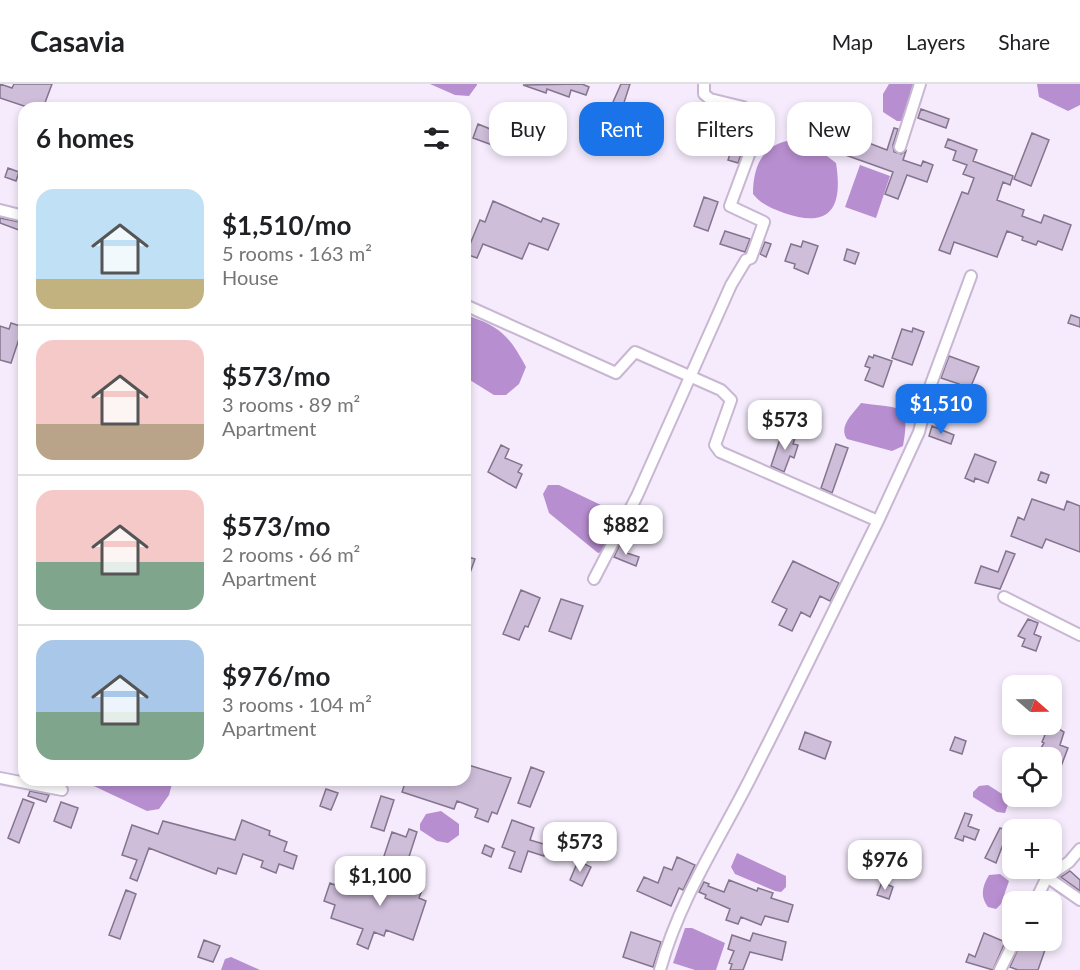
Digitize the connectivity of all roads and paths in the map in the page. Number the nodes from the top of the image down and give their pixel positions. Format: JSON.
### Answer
{"nodes":[{"id":1,"x":704,"y":84,"type":"edge"},
{"id":2,"x":920,"y":84,"type":"edge"},
{"id":3,"x":900,"y":147,"type":"dead end"},
{"id":4,"x":0,"y":210,"type":"edge"},
{"id":5,"x":18,"y":214,"type":"edge"},
{"id":6,"x":971,"y":276,"type":"dead end"},
{"id":7,"x":471,"y":308,"type":"edge"},
{"id":8,"x":692,"y":377,"type":"junction"},
{"id":9,"x":878,"y":521,"type":"junction"},
{"id":10,"x":594,"y":579,"type":"dead end"},
{"id":11,"x":1004,"y":597,"type":"dead end"},
{"id":12,"x":1080,"y":635,"type":"edge"},
{"id":13,"x":0,"y":778,"type":"edge"},
{"id":14,"x":18,"y":781,"type":"edge"},
{"id":15,"x":41,"y":786,"type":"edge"},
{"id":16,"x":62,"y":790,"type":"dead end"},
{"id":17,"x":1080,"y":849,"type":"edge"},
{"id":18,"x":1062,"y":867,"type":"edge"},
{"id":19,"x":1050,"y":879,"type":"edge"},
{"id":20,"x":1080,"y":900,"type":"edge"},
{"id":21,"x":1010,"y":951,"type":"edge"},
{"id":22,"x":660,"y":970,"type":"edge"},
{"id":23,"x":1000,"y":970,"type":"edge"}],
"edges":[{"from":1,"to":8,"type":"street"},
{"from":2,"to":3,"type":"street"},
{"from":4,"to":5,"type":"street"},
{"from":6,"to":9,"type":"street"},
{"from":7,"to":8,"type":"street"},
{"from":8,"to":9,"type":"street"},
{"from":8,"to":10,"type":"street"},
{"from":9,"to":22,"type":"street"},
{"from":11,"to":12,"type":"street"},
{"from":13,"to":14,"type":"street"},
{"from":15,"to":16,"type":"street"},
{"from":17,"to":18,"type":"street"},
{"from":19,"to":20,"type":"street"},
{"from":21,"to":23,"type":"street"}]}
